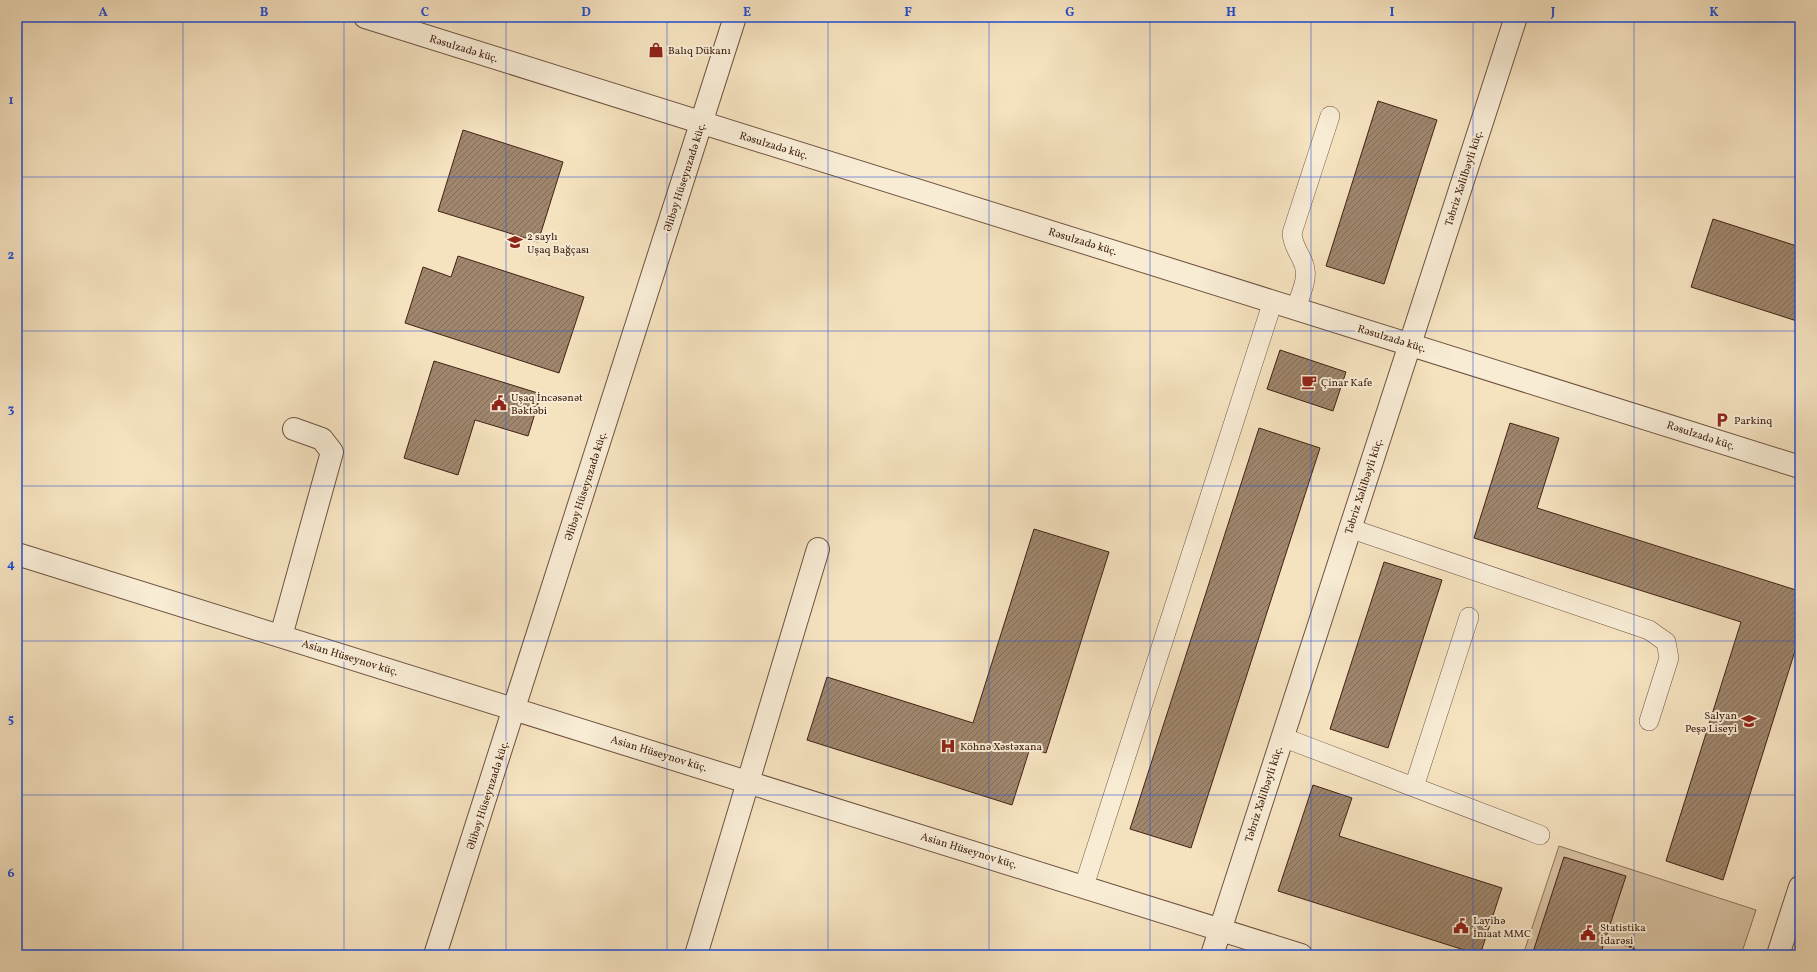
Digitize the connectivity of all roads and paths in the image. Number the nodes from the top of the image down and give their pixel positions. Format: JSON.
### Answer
{"nodes":[{"id":1,"x":365,"y":17,"type":"edge"},
{"id":2,"x":735,"y":17,"type":"edge"},
{"id":3,"x":1516,"y":17,"type":"edge"},
{"id":4,"x":1330,"y":116,"type":"dead end"},
{"id":5,"x":702,"y":122,"type":"junction"},
{"id":6,"x":1273,"y":301,"type":"junction"},
{"id":7,"x":1296,"y":308,"type":"junction"},
{"id":8,"x":1409,"y":344,"type":"junction"},
{"id":9,"x":294,"y":429,"type":"dead end"},
{"id":10,"x":1800,"y":466,"type":"edge"},
{"id":11,"x":1349,"y":528,"type":"junction"},
{"id":12,"x":818,"y":549,"type":"dead end"},
{"id":13,"x":17,"y":554,"type":"edge"},
{"id":14,"x":1469,"y":617,"type":"dead end"},
{"id":15,"x":281,"y":636,"type":"junction"},
{"id":16,"x":514,"y":708,"type":"junction"},
{"id":17,"x":1649,"y":721,"type":"dead end"},
{"id":18,"x":1282,"y":737,"type":"junction"},
{"id":19,"x":747,"y":781,"type":"junction"},
{"id":20,"x":1414,"y":787,"type":"junction"},
{"id":21,"x":1540,"y":835,"type":"dead end"},
{"id":22,"x":1084,"y":886,"type":"junction"},
{"id":23,"x":1800,"y":887,"type":"edge"},
{"id":24,"x":1220,"y":929,"type":"junction"},
{"id":25,"x":1606,"y":938,"type":"dead end"},
{"id":26,"x":435,"y":955,"type":"edge"},
{"id":27,"x":696,"y":955,"type":"edge"},
{"id":28,"x":1212,"y":955,"type":"edge"},
{"id":29,"x":1301,"y":955,"type":"edge"},
{"id":30,"x":1638,"y":955,"type":"edge"},
{"id":31,"x":1778,"y":955,"type":"edge"}],
"edges":[{"from":1,"to":5,"type":"street","name":"Rəsulzadə küç."},
{"from":2,"to":5,"type":"street","name":"Əlibəy Hüseynzadə küç."},
{"from":3,"to":8,"type":"street","name":"Təbriz Xəlilbəyli küç."},
{"from":4,"to":7,"type":"lane"},
{"from":5,"to":6,"type":"street","name":"Rəsulzadə küç."},
{"from":5,"to":16,"type":"street","name":"Əlibəy Hüseynzadə küç."},
{"from":6,"to":7,"type":"street","name":"Rəsulzadə küç."},
{"from":6,"to":22,"type":"lane"},
{"from":7,"to":8,"type":"street","name":"Rəsulzadə küç."},
{"from":8,"to":10,"type":"street","name":"Rəsulzadə küç."},
{"from":8,"to":11,"type":"street","name":"Təbriz Xəlilbəyli küç."},
{"from":9,"to":15,"type":"street"},
{"from":11,"to":17,"type":"lane"},
{"from":11,"to":18,"type":"street","name":"Təbriz Xəlilbəyli küç."},
{"from":12,"to":19,"type":"street"},
{"from":13,"to":15,"type":"street","name":"Asian Hüseynov küç."},
{"from":14,"to":20,"type":"lane"},
{"from":15,"to":16,"type":"street","name":"Asian Hüseynov küç."},
{"from":16,"to":19,"type":"street","name":"Asian Hüseynov küç."},
{"from":16,"to":26,"type":"street","name":"Əlibəy Hüseynzadə küç."},
{"from":18,"to":20,"type":"lane"},
{"from":18,"to":24,"type":"street","name":"Təbriz Xəlilbəyli küç."},
{"from":19,"to":22,"type":"street","name":"Asian Hüseynov küç."},
{"from":19,"to":27,"type":"street"},
{"from":20,"to":21,"type":"lane"},
{"from":22,"to":24,"type":"street","name":"Asian Hüseynov küç."},
{"from":23,"to":31,"type":"street"},
{"from":24,"to":28,"type":"street","name":"Təbriz Xəlilbəyli küç."},
{"from":24,"to":29,"type":"street","name":"Asian Hüseynov küç."},
{"from":25,"to":30,"type":"path"}]}
